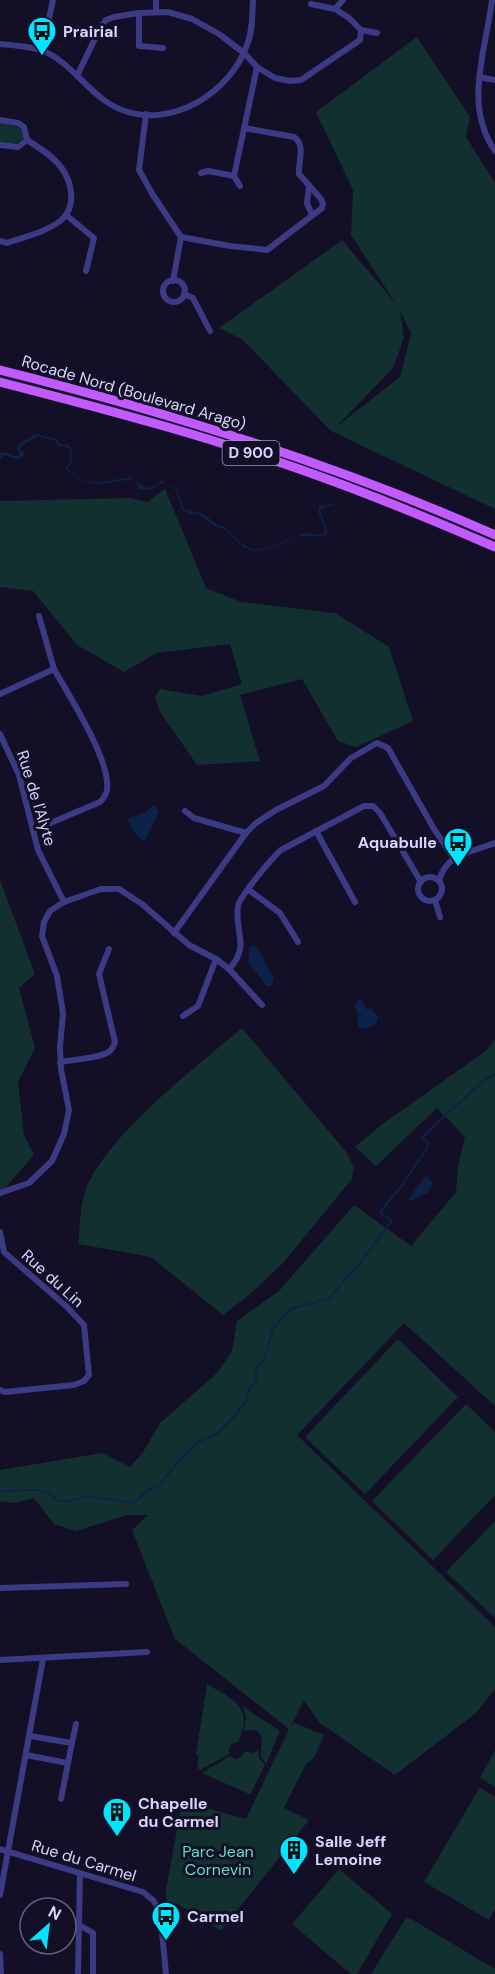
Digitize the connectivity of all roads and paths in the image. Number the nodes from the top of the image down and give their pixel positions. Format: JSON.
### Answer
{"nodes":[{"id":1,"x":53,"y":0,"type":"edge"},
{"id":2,"x":156,"y":0,"type":"edge"},
{"id":3,"x":253,"y":0,"type":"edge"},
{"id":4,"x":343,"y":0,"type":"edge"},
{"id":5,"x":492,"y":0,"type":"edge"},
{"id":6,"x":311,"y":4,"type":"dead end"},
{"id":7,"x":335,"y":9,"type":"junction"},
{"id":8,"x":156,"y":11,"type":"junction"},
{"id":9,"x":139,"y":13,"type":"junction"},
{"id":10,"x":361,"y":30,"type":"junction"},
{"id":11,"x":377,"y":33,"type":"dead end"},
{"id":12,"x":0,"y":44,"type":"edge"},
{"id":13,"x":163,"y":48,"type":"dead end"},
{"id":14,"x":42,"y":51,"type":"junction"},
{"id":15,"x":244,"y":53,"type":"junction"},
{"id":16,"x":257,"y":67,"type":"junction"},
{"id":17,"x":77,"y":76,"type":"junction"},
{"id":18,"x":479,"y":77,"type":"junction"},
{"id":19,"x":495,"y":80,"type":"edge"},
{"id":20,"x":146,"y":114,"type":"junction"},
{"id":21,"x":0,"y":120,"type":"edge"},
{"id":22,"x":244,"y":128,"type":"junction"},
{"id":23,"x":27,"y":140,"type":"junction"},
{"id":24,"x":0,"y":145,"type":"edge"},
{"id":25,"x":495,"y":151,"type":"edge"},
{"id":26,"x":201,"y":173,"type":"dead end"},
{"id":27,"x":234,"y":176,"type":"junction"},
{"id":28,"x":240,"y":186,"type":"dead end"},
{"id":29,"x":309,"y":186,"type":"junction"},
{"id":30,"x":66,"y":215,"type":"junction"},
{"id":31,"x":312,"y":215,"type":"junction"},
{"id":32,"x":181,"y":237,"type":"junction"},
{"id":33,"x":0,"y":241,"type":"edge"},
{"id":34,"x":86,"y":271,"type":"dead end"},
{"id":35,"x":173,"y":281,"type":"junction"},
{"id":36,"x":184,"y":294,"type":"junction"},
{"id":37,"x":210,"y":331,"type":"dead end"},
{"id":38,"x":0,"y":370,"type":"edge"},
{"id":39,"x":0,"y":382,"type":"edge"},
{"id":40,"x":495,"y":535,"type":"edge"},
{"id":41,"x":495,"y":547,"type":"edge"},
{"id":42,"x":39,"y":616,"type":"dead end"},
{"id":43,"x":54,"y":669,"type":"junction"},
{"id":44,"x":0,"y":694,"type":"edge"},
{"id":45,"x":0,"y":734,"type":"edge"},
{"id":46,"x":185,"y":811,"type":"dead end"},
{"id":47,"x":34,"y":830,"type":"junction"},
{"id":48,"x":316,"y":831,"type":"junction"},
{"id":49,"x":246,"y":833,"type":"junction"},
{"id":50,"x":495,"y":843,"type":"edge"},
{"id":51,"x":453,"y":857,"type":"junction"},
{"id":52,"x":439,"y":881,"type":"junction"},
{"id":53,"x":421,"y":882,"type":"junction"},
{"id":54,"x":249,"y":890,"type":"junction"},
{"id":55,"x":435,"y":900,"type":"junction"},
{"id":56,"x":64,"y":902,"type":"junction"},
{"id":57,"x":355,"y":902,"type":"dead end"},
{"id":58,"x":440,"y":917,"type":"dead end"},
{"id":59,"x":174,"y":933,"type":"junction"},
{"id":60,"x":298,"y":942,"type":"dead end"},
{"id":61,"x":109,"y":949,"type":"dead end"},
{"id":62,"x":216,"y":959,"type":"junction"},
{"id":63,"x":229,"y":969,"type":"junction"},
{"id":64,"x":262,"y":1005,"type":"dead end"},
{"id":65,"x":183,"y":1017,"type":"dead end"},
{"id":66,"x":60,"y":1062,"type":"junction"},
{"id":67,"x":0,"y":1193,"type":"edge"},
{"id":68,"x":0,"y":1232,"type":"edge"},
{"id":69,"x":2,"y":1255,"type":"edge"},
{"id":70,"x":0,"y":1390,"type":"edge"},
{"id":71,"x":126,"y":1584,"type":"dead end"},
{"id":72,"x":0,"y":1588,"type":"edge"},
{"id":73,"x":147,"y":1652,"type":"dead end"},
{"id":74,"x":43,"y":1659,"type":"junction"},
{"id":75,"x":0,"y":1660,"type":"edge"},
{"id":76,"x":76,"y":1724,"type":"dead end"},
{"id":77,"x":30,"y":1736,"type":"junction"},
{"id":78,"x":72,"y":1743,"type":"junction"},
{"id":79,"x":26,"y":1755,"type":"junction"},
{"id":80,"x":68,"y":1763,"type":"junction"},
{"id":81,"x":61,"y":1799,"type":"dead end"},
{"id":82,"x":0,"y":1849,"type":"edge"},
{"id":83,"x":8,"y":1851,"type":"junction"},
{"id":84,"x":80,"y":1873,"type":"junction"},
{"id":85,"x":0,"y":1895,"type":"edge"},
{"id":86,"x":79,"y":1925,"type":"junction"},
{"id":87,"x":0,"y":1954,"type":"edge"},
{"id":88,"x":1,"y":1974,"type":"edge"},
{"id":89,"x":78,"y":1974,"type":"edge"},
{"id":90,"x":93,"y":1974,"type":"edge"},
{"id":91,"x":166,"y":1974,"type":"edge"}],
"edges":[{"from":1,"to":14,"type":"street"},
{"from":2,"to":8,"type":"street"},
{"from":3,"to":15,"type":"street"},
{"from":4,"to":7,"type":"street"},
{"from":5,"to":18,"type":"street"},
{"from":6,"to":7,"type":"street"},
{"from":7,"to":10,"type":"street"},
{"from":8,"to":9,"type":"street"},
{"from":8,"to":15,"type":"street"},
{"from":9,"to":13,"type":"street"},
{"from":9,"to":17,"type":"street"},
{"from":10,"to":11,"type":"street"},
{"from":10,"to":16,"type":"street"},
{"from":12,"to":14,"type":"street"},
{"from":14,"to":17,"type":"street"},
{"from":15,"to":16,"type":"street"},
{"from":15,"to":20,"type":"street"},
{"from":16,"to":22,"type":"street"},
{"from":17,"to":20,"type":"street"},
{"from":18,"to":19,"type":"street"},
{"from":18,"to":25,"type":"street"},
{"from":20,"to":32,"type":"street"},
{"from":21,"to":23,"type":"street"},
{"from":22,"to":27,"type":"street"},
{"from":22,"to":29,"type":"street"},
{"from":23,"to":24,"type":"street"},
{"from":23,"to":30,"type":"street"},
{"from":26,"to":27,"type":"street"},
{"from":27,"to":28,"type":"street"},
{"from":29,"to":31,"type":"street"},
{"from":29,"to":31,"type":"street"},
{"from":30,"to":33,"type":"street"},
{"from":30,"to":34,"type":"street"},
{"from":31,"to":32,"type":"street"},
{"from":32,"to":35,"type":"street"},
{"from":35,"to":36,"type":"street"},
{"from":35,"to":36,"type":"street"},
{"from":36,"to":37,"type":"street"},
{"from":38,"to":40,"type":"main road","name":"Rocade Nord (Boulevard Arago)","number":"D 900"},
{"from":39,"to":41,"type":"main road","name":"Rocade Nord (Boulevard Arago)","number":"D 900"},
{"from":42,"to":43,"type":"street"},
{"from":43,"to":44,"type":"street"},
{"from":43,"to":47,"type":"street"},
{"from":45,"to":47,"type":"street","name":"Rue de l'Alyte"},
{"from":46,"to":49,"type":"street"},
{"from":47,"to":56,"type":"street","name":"Rue de l'Alyte"},
{"from":48,"to":53,"type":"street"},
{"from":48,"to":54,"type":"street"},
{"from":48,"to":57,"type":"street"},
{"from":49,"to":51,"type":"street"},
{"from":49,"to":59,"type":"street"},
{"from":50,"to":51,"type":"street"},
{"from":51,"to":52,"type":"street"},
{"from":52,"to":53,"type":"street"},
{"from":52,"to":55,"type":"street"},
{"from":53,"to":55,"type":"street"},
{"from":54,"to":60,"type":"street"},
{"from":54,"to":63,"type":"street"},
{"from":55,"to":58,"type":"street"},
{"from":56,"to":59,"type":"street"},
{"from":56,"to":66,"type":"street"},
{"from":59,"to":62,"type":"street"},
{"from":61,"to":66,"type":"street"},
{"from":62,"to":63,"type":"street"},
{"from":62,"to":65,"type":"street"},
{"from":63,"to":64,"type":"street"},
{"from":66,"to":67,"type":"street"},
{"from":68,"to":69,"type":"street","name":"Rue du Lin"},
{"from":69,"to":70,"type":"street","name":"Rue du Lin"},
{"from":71,"to":72,"type":"street"},
{"from":73,"to":74,"type":"street"},
{"from":74,"to":75,"type":"street"},
{"from":74,"to":77,"type":"street"},
{"from":76,"to":78,"type":"street"},
{"from":77,"to":78,"type":"street"},
{"from":77,"to":79,"type":"street"},
{"from":78,"to":80,"type":"street"},
{"from":79,"to":80,"type":"street"},
{"from":79,"to":83,"type":"street"},
{"from":80,"to":81,"type":"street"},
{"from":82,"to":83,"type":"street","name":"Rue du Carmel"},
{"from":83,"to":84,"type":"street","name":"Rue du Carmel"},
{"from":83,"to":85,"type":"street"},
{"from":84,"to":86,"type":"street"},
{"from":84,"to":91,"type":"street","name":"Rue du Carmel"},
{"from":86,"to":89,"type":"street"},
{"from":86,"to":90,"type":"street"},
{"from":87,"to":88,"type":"street"}]}
